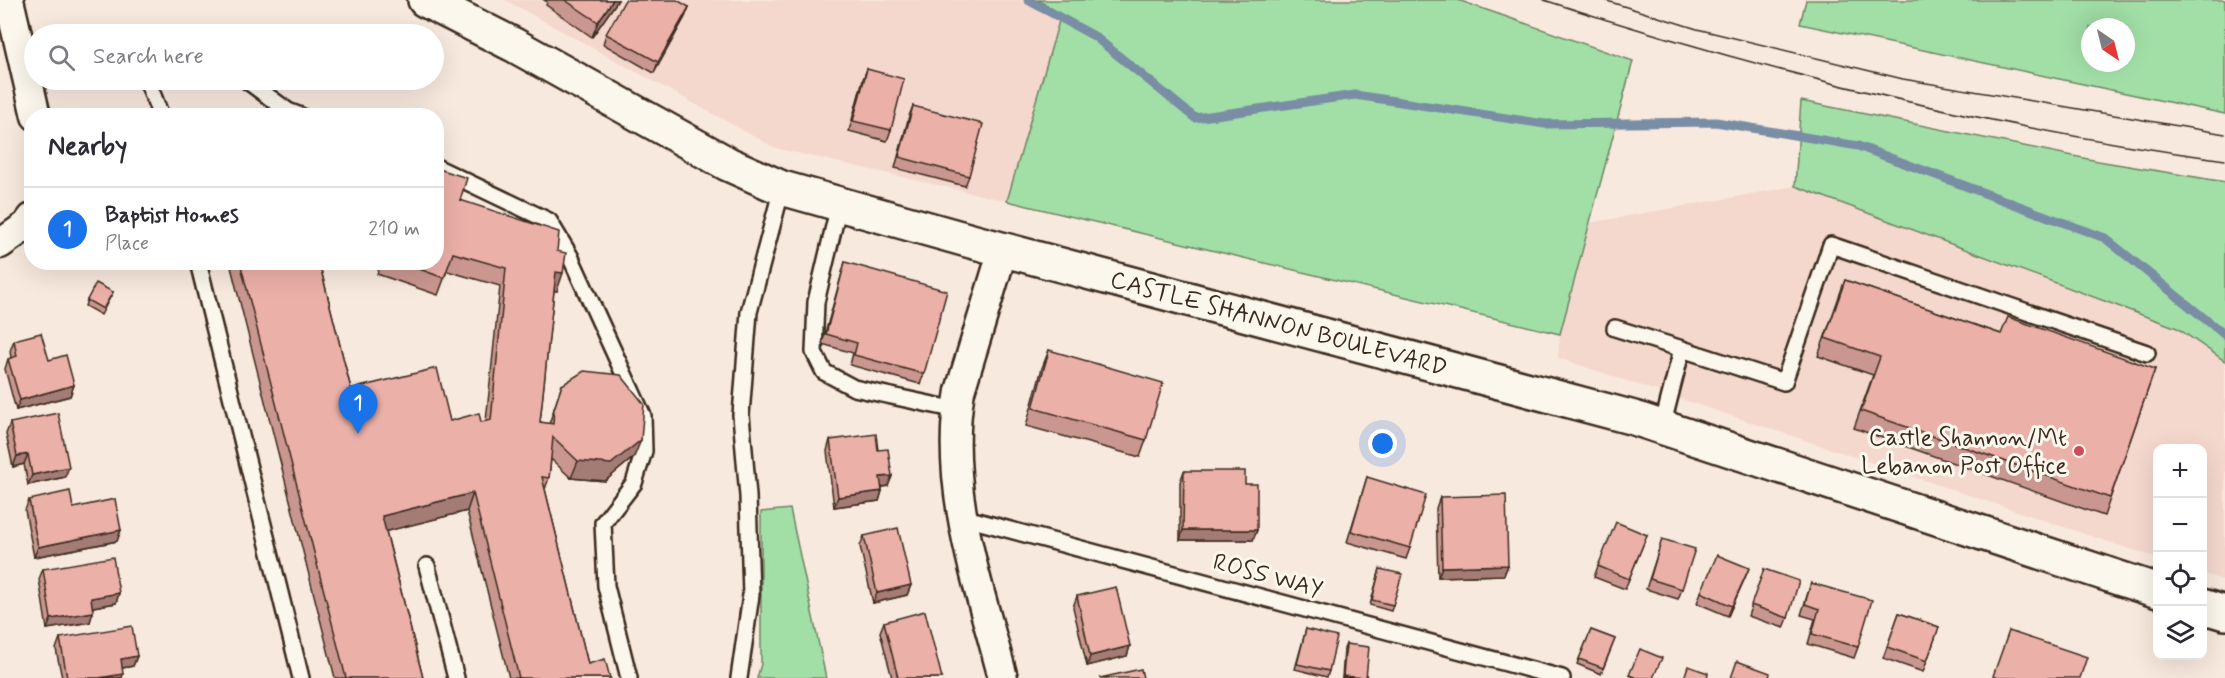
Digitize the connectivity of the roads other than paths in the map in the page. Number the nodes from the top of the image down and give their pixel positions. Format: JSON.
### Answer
{"nodes":[{"id":1,"x":9,"y":0,"type":"edge"},
{"id":2,"x":425,"y":0,"type":"edge"},
{"id":3,"x":24,"y":51,"type":"edge"},
{"id":4,"x":32,"y":90,"type":"edge"},
{"id":5,"x":151,"y":90,"type":"edge"},
{"id":6,"x":260,"y":90,"type":"edge"},
{"id":7,"x":35,"y":108,"type":"edge"},
{"id":8,"x":158,"y":108,"type":"edge"},
{"id":9,"x":284,"y":108,"type":"edge"},
{"id":10,"x":444,"y":171,"type":"edge"},
{"id":11,"x":782,"y":188,"type":"junction"},
{"id":12,"x":839,"y":205,"type":"junction"},
{"id":13,"x":24,"y":227,"type":"edge"},
{"id":14,"x":0,"y":244,"type":"edge"},
{"id":15,"x":1003,"y":250,"type":"junction"},
{"id":16,"x":200,"y":270,"type":"edge"},
{"id":17,"x":1615,"y":328,"type":"dead end"},
{"id":18,"x":1682,"y":349,"type":"junction"},
{"id":19,"x":2147,"y":353,"type":"dead end"},
{"id":20,"x":957,"y":410,"type":"junction"},
{"id":21,"x":1662,"y":427,"type":"junction"},
{"id":22,"x":962,"y":517,"type":"junction"},
{"id":23,"x":427,"y":566,"type":"dead end"},
{"id":24,"x":2153,"y":590,"type":"edge"},
{"id":25,"x":2207,"y":608,"type":"edge"},
{"id":26,"x":2225,"y":613,"type":"edge"},
{"id":27,"x":301,"y":678,"type":"edge"},
{"id":28,"x":456,"y":678,"type":"edge"},
{"id":29,"x":629,"y":678,"type":"edge"},
{"id":30,"x":740,"y":678,"type":"edge"},
{"id":31,"x":1002,"y":678,"type":"edge"},
{"id":32,"x":1562,"y":678,"type":"edge"}],
"edges":[{"from":1,"to":3,"type":"street"},
{"from":2,"to":11,"type":"street","name":"CASTLE SHANNON BOULEVARD"},
{"from":4,"to":7,"type":"street"},
{"from":5,"to":8,"type":"lane"},
{"from":6,"to":9,"type":"lane"},
{"from":10,"to":29,"type":"lane"},
{"from":11,"to":12,"type":"street","name":"CASTLE SHANNON BOULEVARD"},
{"from":11,"to":30,"type":"lane"},
{"from":12,"to":15,"type":"street","name":"CASTLE SHANNON BOULEVARD"},
{"from":12,"to":20,"type":"lane"},
{"from":13,"to":14,"type":"street"},
{"from":15,"to":20,"type":"street"},
{"from":15,"to":21,"type":"street","name":"CASTLE SHANNON BOULEVARD"},
{"from":16,"to":27,"type":"lane"},
{"from":17,"to":18,"type":"lane"},
{"from":18,"to":19,"type":"lane"},
{"from":18,"to":21,"type":"lane"},
{"from":20,"to":22,"type":"street"},
{"from":21,"to":24,"type":"street","name":"CASTLE SHANNON BOULEVARD"},
{"from":22,"to":31,"type":"street"},
{"from":22,"to":32,"type":"lane","name":"ROSS WAY"},
{"from":23,"to":28,"type":"lane"},
{"from":25,"to":26,"type":"street"}]}
